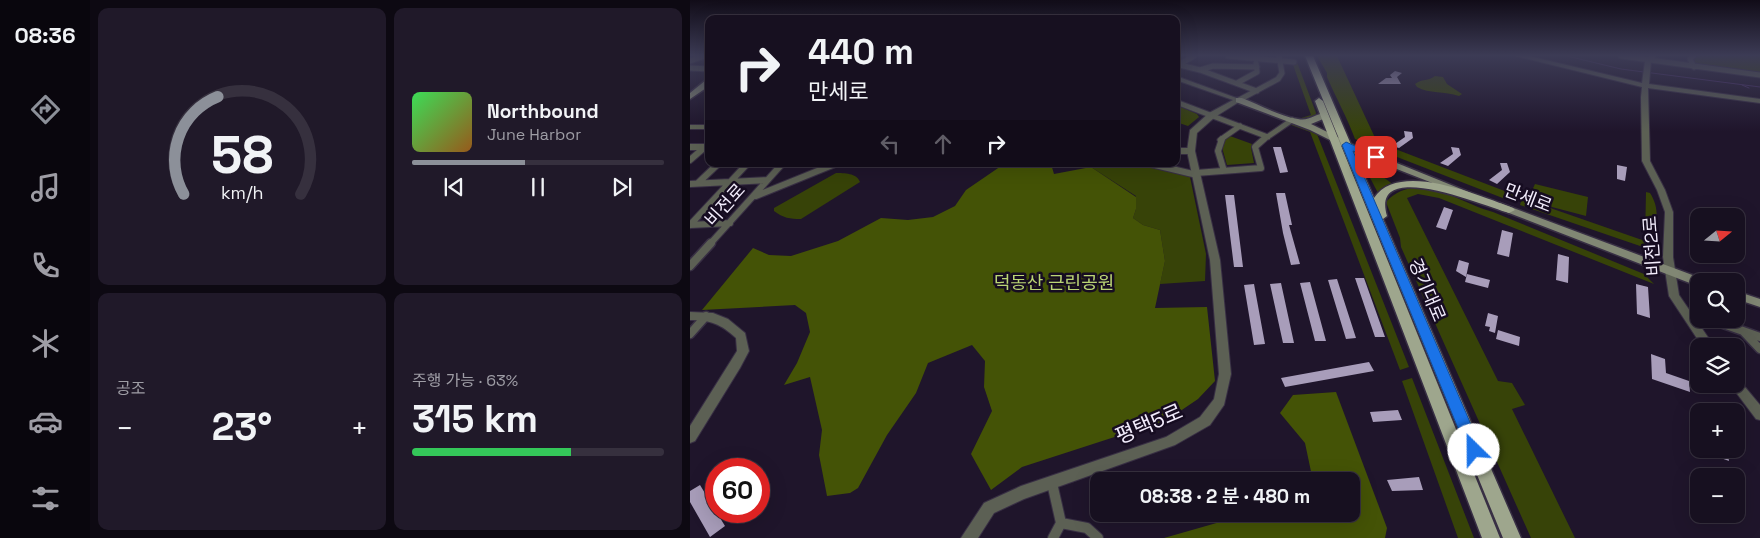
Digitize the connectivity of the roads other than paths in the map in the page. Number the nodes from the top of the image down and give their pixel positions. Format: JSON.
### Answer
{"nodes":[{"id":1,"x":1185,"y":81,"type":"edge"},
{"id":2,"x":1232,"y":81,"type":"edge"},
{"id":3,"x":1241,"y":81,"type":"edge"},
{"id":4,"x":1274,"y":81,"type":"edge"},
{"id":5,"x":1309,"y":81,"type":"edge"},
{"id":6,"x":1319,"y":81,"type":"edge"},
{"id":7,"x":1643,"y":81,"type":"edge"},
{"id":8,"x":1647,"y":82,"type":"junction"},
{"id":9,"x":1237,"y":83,"type":"junction"},
{"id":10,"x":705,"y":85,"type":"edge"},
{"id":11,"x":705,"y":88,"type":"edge"},
{"id":12,"x":1257,"y":90,"type":"junction"},
{"id":13,"x":691,"y":97,"type":"edge"},
{"id":14,"x":1239,"y":100,"type":"junction"},
{"id":15,"x":1760,"y":101,"type":"edge"},
{"id":16,"x":1180,"y":103,"type":"edge"},
{"id":17,"x":1212,"y":115,"type":"junction"},
{"id":18,"x":1325,"y":115,"type":"junction"},
{"id":19,"x":1293,"y":121,"type":"junction"},
{"id":20,"x":1240,"y":126,"type":"junction"},
{"id":21,"x":705,"y":127,"type":"edge"},
{"id":22,"x":691,"y":128,"type":"edge"},
{"id":23,"x":1268,"y":137,"type":"junction"},
{"id":24,"x":1340,"y":142,"type":"junction"},
{"id":25,"x":690,"y":147,"type":"edge"},
{"id":26,"x":705,"y":147,"type":"edge"},
{"id":27,"x":705,"y":149,"type":"edge"},
{"id":28,"x":1180,"y":151,"type":"edge"},
{"id":29,"x":1191,"y":151,"type":"junction"},
{"id":30,"x":690,"y":160,"type":"edge"},
{"id":31,"x":715,"y":167,"type":"edge"},
{"id":32,"x":745,"y":167,"type":"edge"},
{"id":33,"x":779,"y":167,"type":"edge"},
{"id":34,"x":827,"y":167,"type":"edge"},
{"id":35,"x":1165,"y":167,"type":"edge"},
{"id":36,"x":1224,"y":171,"type":"junction"},
{"id":37,"x":1197,"y":174,"type":"junction"},
{"id":38,"x":767,"y":180,"type":"junction"},
{"id":39,"x":730,"y":182,"type":"junction"},
{"id":40,"x":690,"y":184,"type":"edge"},
{"id":41,"x":698,"y":184,"type":"junction"},
{"id":42,"x":752,"y":197,"type":"junction"},
{"id":43,"x":1509,"y":210,"type":"junction"},
{"id":44,"x":730,"y":223,"type":"junction"},
{"id":45,"x":690,"y":225,"type":"edge"},
{"id":46,"x":1384,"y":237,"type":"junction"},
{"id":47,"x":690,"y":266,"type":"edge"},
{"id":48,"x":1670,"y":272,"type":"junction"},
{"id":49,"x":1690,"y":279,"type":"edge"},
{"id":50,"x":1745,"y":298,"type":"edge"},
{"id":51,"x":1760,"y":303,"type":"edge"},
{"id":52,"x":690,"y":316,"type":"edge"},
{"id":53,"x":706,"y":316,"type":"junction"},
{"id":54,"x":1734,"y":328,"type":"edge"},
{"id":55,"x":1743,"y":331,"type":"junction"},
{"id":56,"x":690,"y":334,"type":"edge"},
{"id":57,"x":1760,"y":337,"type":"edge"},
{"id":58,"x":1703,"y":338,"type":"edge"},
{"id":59,"x":1760,"y":349,"type":"edge"},
{"id":60,"x":1743,"y":393,"type":"edge"},
{"id":61,"x":1759,"y":412,"type":"edge"},
{"id":62,"x":690,"y":437,"type":"edge"},
{"id":63,"x":1052,"y":483,"type":"junction"},
{"id":64,"x":1061,"y":523,"type":"junction"},
{"id":65,"x":969,"y":538,"type":"edge"},
{"id":66,"x":1053,"y":538,"type":"edge"},
{"id":67,"x":1098,"y":538,"type":"edge"},
{"id":68,"x":1491,"y":538,"type":"edge"},
{"id":69,"x":1512,"y":538,"type":"edge"}],
"edges":[{"from":1,"to":14,"type":"street"},
{"from":2,"to":9,"type":"street"},
{"from":3,"to":9,"type":"street"},
{"from":4,"to":12,"type":"street"},
{"from":5,"to":18,"type":"main road","name":"경기대로"},
{"from":6,"to":24,"type":"main road","name":"경기대로"},
{"from":7,"to":8,"type":"street"},
{"from":8,"to":15,"type":"street"},
{"from":8,"to":48,"type":"street","name":"비전2로"},
{"from":9,"to":12,"type":"street"},
{"from":10,"to":13,"type":"main road"},
{"from":11,"to":13,"type":"main road"},
{"from":12,"to":14,"type":"street"},
{"from":14,"to":17,"type":"street","name":"평택5로"},
{"from":14,"to":19,"type":"main road","name":"만세로"},
{"from":16,"to":17,"type":"street"},
{"from":17,"to":20,"type":"street"},
{"from":17,"to":29,"type":"street","name":"평택5로"},
{"from":18,"to":19,"type":"main road"},
{"from":18,"to":24,"type":"main road","name":"경기대로"},
{"from":19,"to":23,"type":"street"},
{"from":19,"to":24,"type":"main road","name":"만세로"},
{"from":20,"to":23,"type":"street"},
{"from":20,"to":36,"type":"street"},
{"from":21,"to":22,"type":"street"},
{"from":23,"to":36,"type":"street"},
{"from":24,"to":43,"type":"main road","name":"만세로"},
{"from":24,"to":46,"type":"main road","name":"경기대로"},
{"from":24,"to":68,"type":"main road","name":"경기대로"},
{"from":25,"to":26,"type":"street"},
{"from":27,"to":30,"type":"street"},
{"from":28,"to":29,"type":"street"},
{"from":29,"to":37,"type":"street","name":"평택5로"},
{"from":31,"to":41,"type":"street"},
{"from":32,"to":39,"type":"street"},
{"from":33,"to":38,"type":"street","name":"비전로"},
{"from":34,"to":42,"type":"street"},
{"from":35,"to":37,"type":"street"},
{"from":36,"to":37,"type":"street"},
{"from":37,"to":63,"type":"street","name":"평택5로"},
{"from":38,"to":39,"type":"street"},
{"from":38,"to":42,"type":"street","name":"비전로"},
{"from":39,"to":41,"type":"street"},
{"from":39,"to":45,"type":"street"},
{"from":40,"to":41,"type":"street"},
{"from":42,"to":44,"type":"street","name":"비전로"},
{"from":43,"to":46,"type":"main road"},
{"from":43,"to":48,"type":"main road","name":"만세로"},
{"from":44,"to":45,"type":"street"},
{"from":44,"to":47,"type":"street","name":"비전로"},
{"from":46,"to":69,"type":"main road","name":"경기대로"},
{"from":48,"to":49,"type":"main road","name":"만세로"},
{"from":48,"to":58,"type":"street","name":"비전2로"},
{"from":50,"to":51,"type":"main road"},
{"from":52,"to":53,"type":"street"},
{"from":53,"to":56,"type":"street"},
{"from":53,"to":62,"type":"street"},
{"from":54,"to":55,"type":"street"},
{"from":55,"to":57,"type":"street"},
{"from":55,"to":59,"type":"street"},
{"from":60,"to":61,"type":"street"},
{"from":63,"to":64,"type":"street"},
{"from":63,"to":65,"type":"street","name":"평택5로"},
{"from":64,"to":66,"type":"street"},
{"from":64,"to":67,"type":"street"}]}
